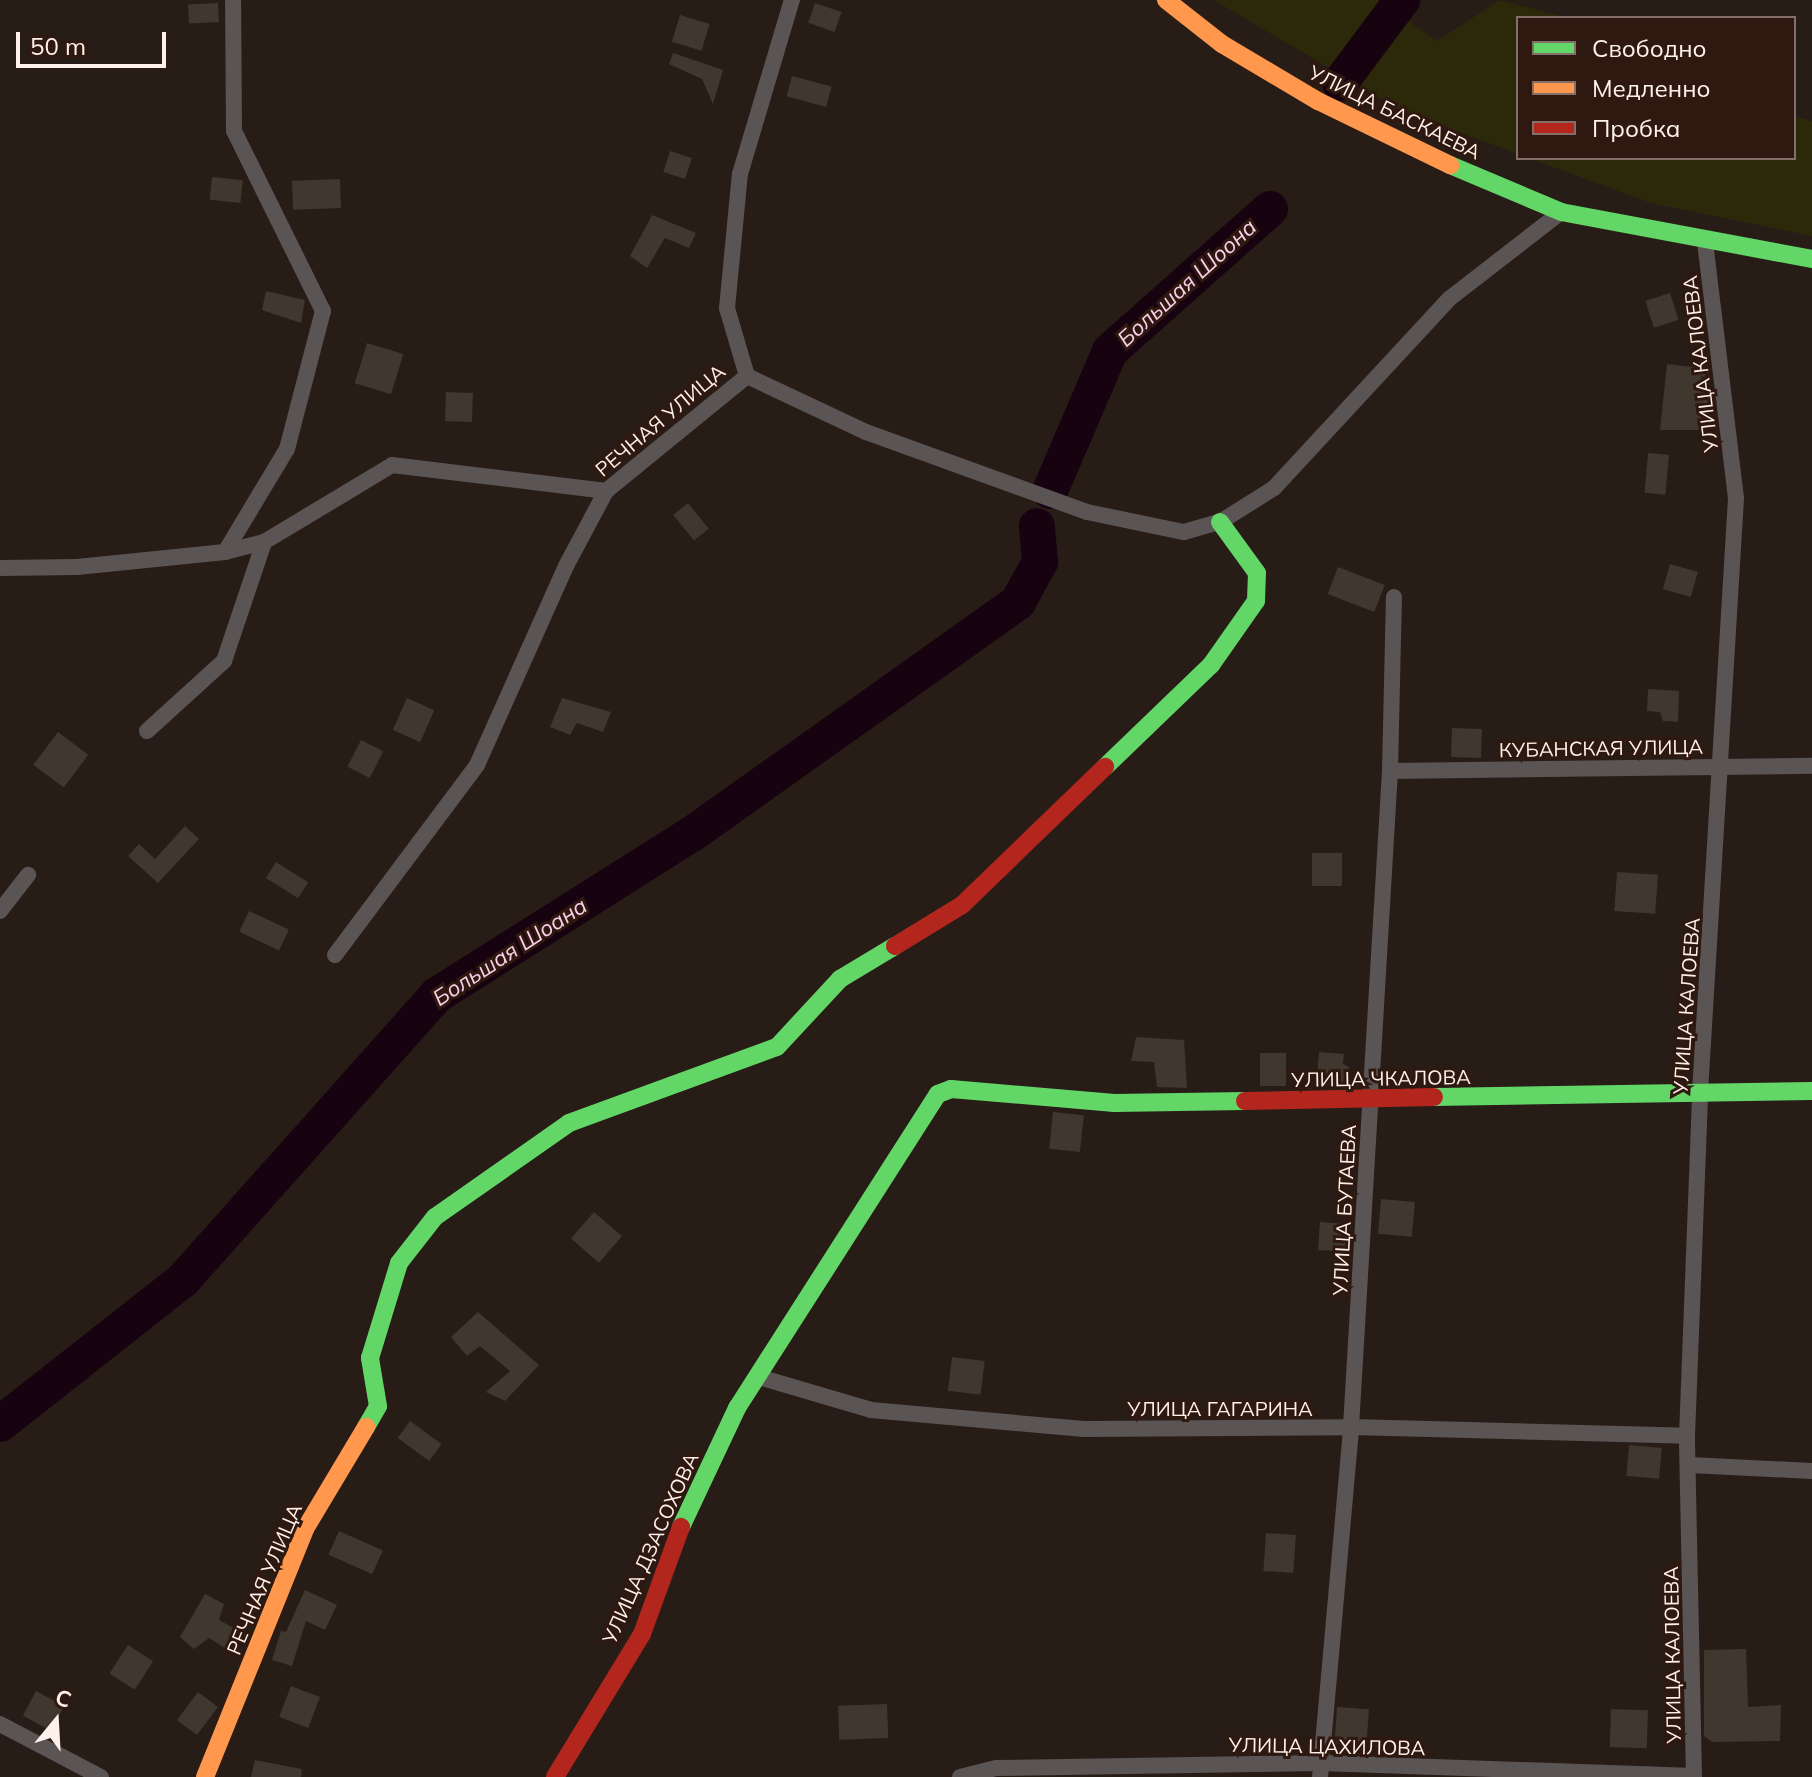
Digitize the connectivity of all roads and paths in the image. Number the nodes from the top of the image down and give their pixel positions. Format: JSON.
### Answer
{"nodes":[{"id":1,"x":233,"y":0,"type":"edge"},
{"id":2,"x":792,"y":0,"type":"edge"},
{"id":3,"x":1166,"y":0,"type":"edge"},
{"id":4,"x":1561,"y":212,"type":"junction"},
{"id":5,"x":1705,"y":240,"type":"junction"},
{"id":6,"x":1812,"y":259,"type":"edge"},
{"id":7,"x":747,"y":376,"type":"junction"},
{"id":8,"x":606,"y":491,"type":"junction"},
{"id":9,"x":1220,"y":522,"type":"junction"},
{"id":10,"x":264,"y":542,"type":"junction"},
{"id":11,"x":225,"y":552,"type":"junction"},
{"id":12,"x":0,"y":568,"type":"edge"},
{"id":13,"x":1394,"y":597,"type":"dead end"},
{"id":14,"x":147,"y":731,"type":"dead end"},
{"id":15,"x":1812,"y":766,"type":"edge"},
{"id":16,"x":1723,"y":767,"type":"junction"},
{"id":17,"x":1390,"y":771,"type":"junction"},
{"id":18,"x":28,"y":875,"type":"dead end"},
{"id":19,"x":0,"y":911,"type":"edge"},
{"id":20,"x":335,"y":955,"type":"dead end"},
{"id":21,"x":951,"y":1089,"type":"joint"},
{"id":22,"x":1812,"y":1091,"type":"edge"},
{"id":23,"x":1700,"y":1092,"type":"junction"},
{"id":24,"x":1371,"y":1102,"type":"junction"},
{"id":25,"x":759,"y":1377,"type":"junction"},
{"id":26,"x":1351,"y":1427,"type":"junction"},
{"id":27,"x":1687,"y":1436,"type":"junction"},
{"id":28,"x":1690,"y":1465,"type":"junction"},
{"id":29,"x":1812,"y":1471,"type":"edge"},
{"id":30,"x":0,"y":1724,"type":"edge"},
{"id":31,"x":1320,"y":1770,"type":"edge"},
{"id":32,"x":1694,"y":1776,"type":"edge"},
{"id":33,"x":101,"y":1777,"type":"edge"},
{"id":34,"x":205,"y":1777,"type":"edge"},
{"id":35,"x":555,"y":1777,"type":"edge"},
{"id":36,"x":960,"y":1777,"type":"edge"}],
"edges":[{"from":1,"to":11,"type":"street"},
{"from":2,"to":7,"type":"street","name":"РЕЧНАЯ УЛИЦА"},
{"from":3,"to":4,"type":"street","name":"УЛИЦА БАСКАЕВА"},
{"from":4,"to":5,"type":"street","name":"УЛИЦА БАСКАЕВА"},
{"from":4,"to":9,"type":"street"},
{"from":5,"to":6,"type":"street","name":"УЛИЦА БАСКАЕВА"},
{"from":5,"to":16,"type":"street","name":"УЛИЦА КАЛОЕВА"},
{"from":7,"to":8,"type":"street","name":"РЕЧНАЯ УЛИЦА"},
{"from":7,"to":9,"type":"street"},
{"from":8,"to":10,"type":"street"},
{"from":8,"to":20,"type":"street","name":"РЕЧНАЯ УЛИЦА"},
{"from":9,"to":34,"type":"street","name":"РЕЧНАЯ УЛИЦА"},
{"from":10,"to":11,"type":"street"},
{"from":10,"to":14,"type":"street"},
{"from":11,"to":12,"type":"street"},
{"from":13,"to":17,"type":"street","name":"УЛИЦА БУТАЕВА"},
{"from":15,"to":16,"type":"street","name":"КУБАНСКАЯ УЛИЦА"},
{"from":16,"to":17,"type":"street","name":"КУБАНСКАЯ УЛИЦА"},
{"from":16,"to":23,"type":"street","name":"УЛИЦА КАЛОЕВА"},
{"from":17,"to":24,"type":"street","name":"УЛИЦА БУТАЕВА"},
{"from":18,"to":19,"type":"street"},
{"from":21,"to":24,"type":"street","name":"УЛИЦА ЧКАЛОВА"},
{"from":21,"to":25,"type":"street","name":"УЛИЦА ДЗАСОХОВА"},
{"from":22,"to":23,"type":"street","name":"УЛИЦА ЧКАЛОВА"},
{"from":23,"to":24,"type":"street","name":"УЛИЦА ЧКАЛОВА"},
{"from":23,"to":27,"type":"street","name":"УЛИЦА КАЛОЕВА"},
{"from":24,"to":26,"type":"street","name":"УЛИЦА БУТАЕВА"},
{"from":25,"to":26,"type":"street","name":"УЛИЦА ГАГАРИНА"},
{"from":25,"to":35,"type":"street","name":"УЛИЦА ДЗАСОХОВА"},
{"from":26,"to":27,"type":"street","name":"УЛИЦА ГАГАРИНА"},
{"from":26,"to":31,"type":"street","name":"УЛИЦА БУТАЕВА"},
{"from":27,"to":28,"type":"street","name":"УЛИЦА КАЛОЕВА"},
{"from":28,"to":29,"type":"street"},
{"from":28,"to":32,"type":"street","name":"УЛИЦА КАЛОЕВА"},
{"from":30,"to":33,"type":"street"},
{"from":31,"to":32,"type":"street","name":"УЛИЦА ЦАХИЛОВА"},
{"from":31,"to":36,"type":"street","name":"УЛИЦА ЦАХИЛОВА"}]}
